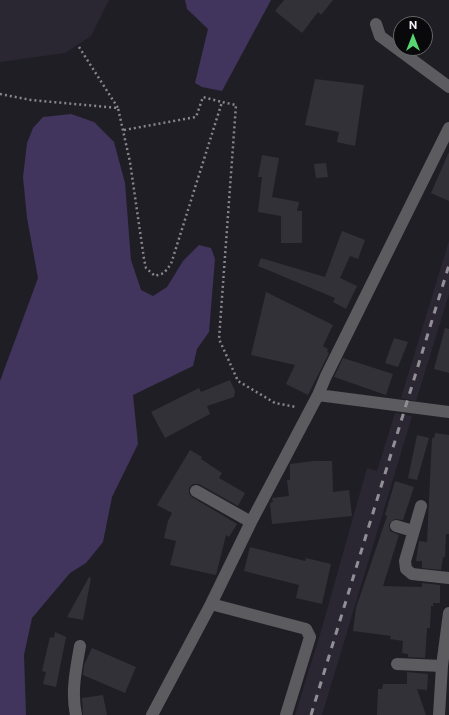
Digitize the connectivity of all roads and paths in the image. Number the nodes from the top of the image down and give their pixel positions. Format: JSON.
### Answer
{"nodes":[{"id":1,"x":376,"y":24,"type":"dead end"},
{"id":2,"x":79,"y":47,"type":"dead end"},
{"id":3,"x":449,"y":87,"type":"edge"},
{"id":4,"x":0,"y":94,"type":"edge"},
{"id":5,"x":222,"y":102,"type":"junction"},
{"id":6,"x":118,"y":108,"type":"junction"},
{"id":7,"x":449,"y":128,"type":"edge"},
{"id":8,"x":124,"y":130,"type":"junction"},
{"id":9,"x":318,"y":395,"type":"junction"},
{"id":10,"x":309,"y":409,"type":"junction"},
{"id":11,"x":449,"y":412,"type":"edge"},
{"id":12,"x":196,"y":491,"type":"dead end"},
{"id":13,"x":421,"y":506,"type":"dead end"},
{"id":14,"x":251,"y":522,"type":"junction"},
{"id":15,"x":396,"y":526,"type":"dead end"},
{"id":16,"x":413,"y":531,"type":"junction"},
{"id":17,"x":449,"y":578,"type":"edge"},
{"id":18,"x":211,"y":604,"type":"junction"},
{"id":19,"x":449,"y":613,"type":"edge"},
{"id":20,"x":80,"y":646,"type":"dead end"},
{"id":21,"x":397,"y":664,"type":"dead end"},
{"id":22,"x":442,"y":666,"type":"junction"},
{"id":23,"x":76,"y":715,"type":"edge"},
{"id":24,"x":152,"y":715,"type":"edge"},
{"id":25,"x":286,"y":715,"type":"edge"},
{"id":26,"x":439,"y":715,"type":"edge"}],
"edges":[{"from":1,"to":3,"type":"street"},
{"from":2,"to":6,"type":"path"},
{"from":4,"to":6,"type":"path"},
{"from":5,"to":8,"type":"path"},
{"from":5,"to":8,"type":"path"},
{"from":5,"to":10,"type":"path"},
{"from":6,"to":8,"type":"path"},
{"from":7,"to":9,"type":"street"},
{"from":9,"to":10,"type":"street"},
{"from":9,"to":11,"type":"street"},
{"from":10,"to":14,"type":"street"},
{"from":12,"to":14,"type":"street"},
{"from":13,"to":16,"type":"street"},
{"from":14,"to":18,"type":"street"},
{"from":15,"to":16,"type":"street"},
{"from":16,"to":17,"type":"street"},
{"from":18,"to":24,"type":"street"},
{"from":18,"to":25,"type":"street"},
{"from":19,"to":22,"type":"street"},
{"from":20,"to":23,"type":"street"},
{"from":21,"to":22,"type":"street"},
{"from":22,"to":26,"type":"street"}]}
